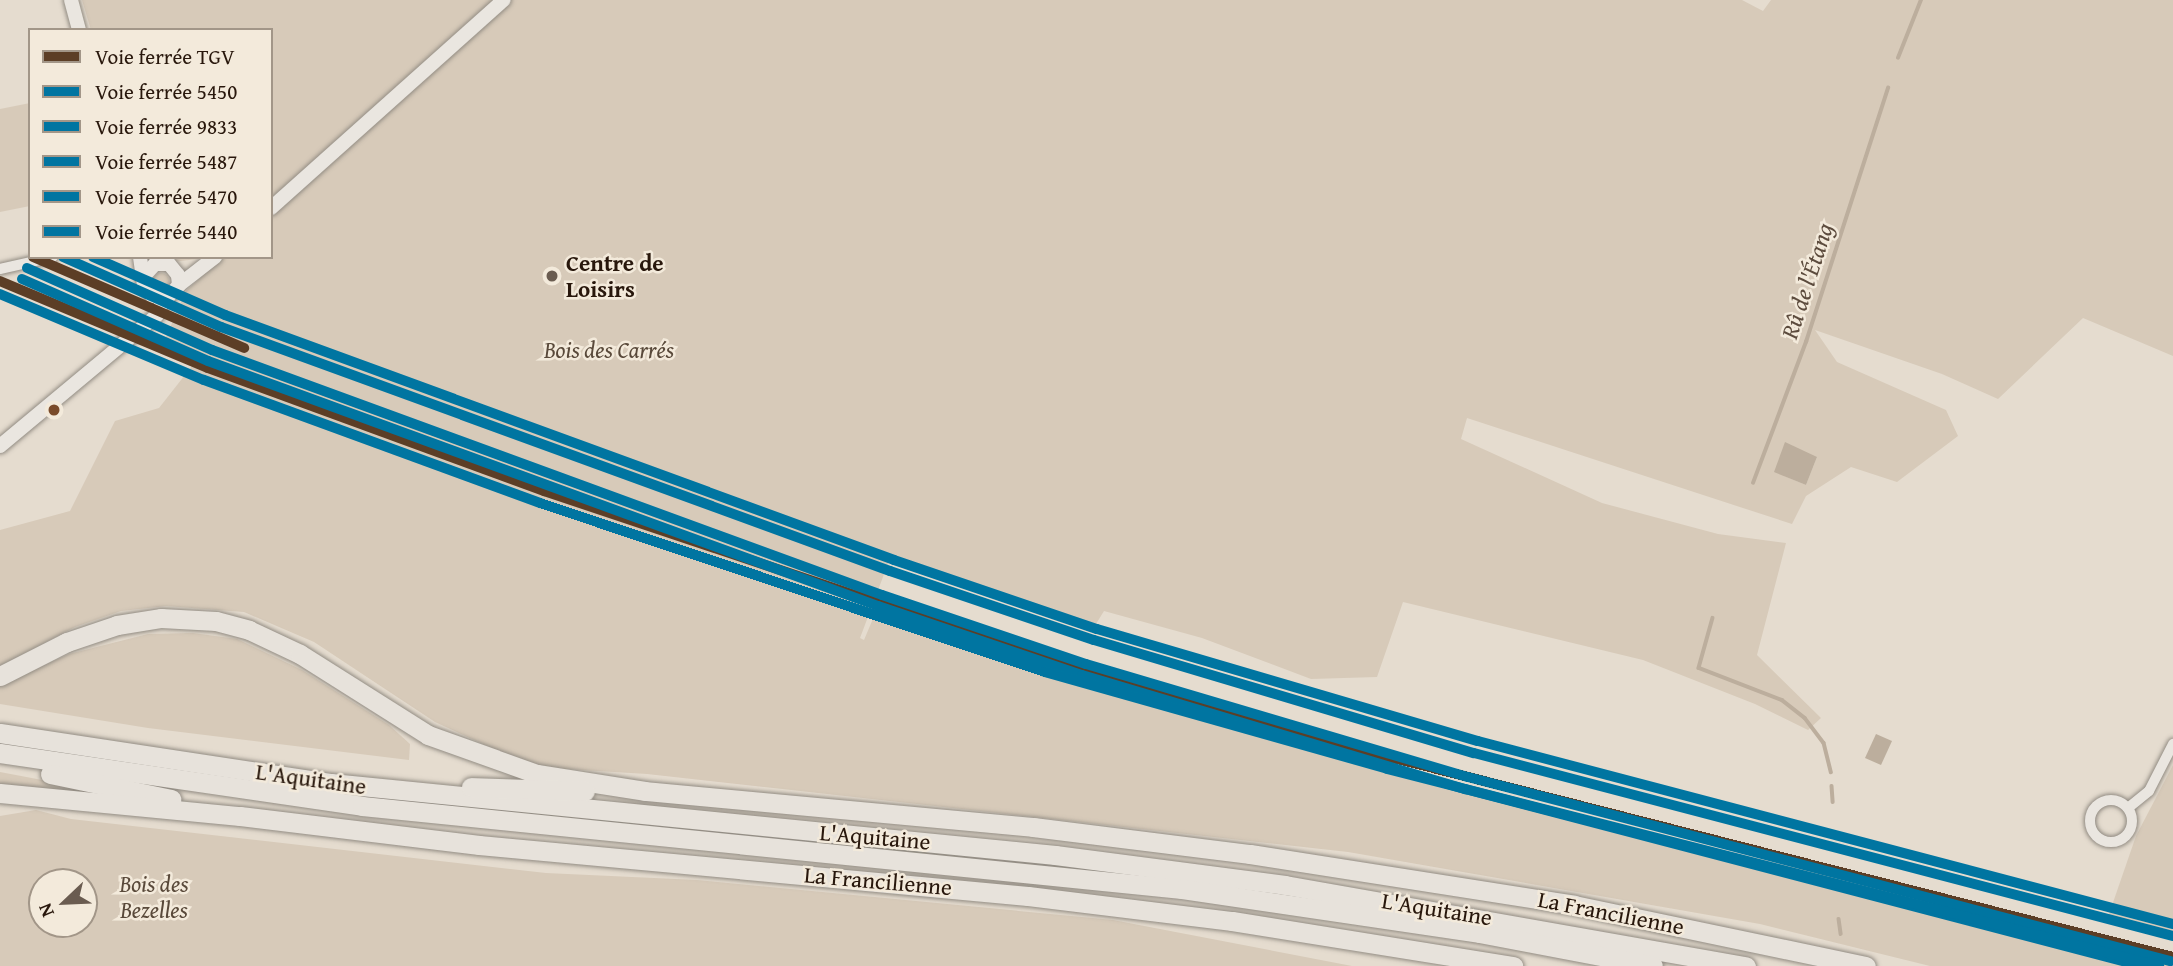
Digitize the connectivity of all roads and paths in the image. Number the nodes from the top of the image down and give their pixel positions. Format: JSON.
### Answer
{"nodes":[{"id":1,"x":71,"y":0,"type":"edge"},
{"id":2,"x":504,"y":0,"type":"edge"},
{"id":3,"x":78,"y":28,"type":"edge"},
{"id":4,"x":273,"y":206,"type":"edge"},
{"id":5,"x":44,"y":259,"type":"edge"},
{"id":6,"x":141,"y":259,"type":"edge"},
{"id":7,"x":212,"y":260,"type":"edge"},
{"id":8,"x":161,"y":262,"type":"edge"},
{"id":9,"x":0,"y":269,"type":"edge"},
{"id":10,"x":145,"y":275,"type":"junction"},
{"id":11,"x":179,"y":285,"type":"junction"},
{"id":12,"x":157,"y":297,"type":"junction"},
{"id":13,"x":0,"y":446,"type":"edge"},
{"id":14,"x":1,"y":675,"type":"edge"},
{"id":15,"x":0,"y":733,"type":"edge"},
{"id":16,"x":2173,"y":744,"type":"edge"},
{"id":17,"x":0,"y":753,"type":"edge"},
{"id":18,"x":0,"y":762,"type":"edge"},
{"id":19,"x":331,"y":783,"type":"junction"},
{"id":20,"x":645,"y":791,"type":"junction"},
{"id":21,"x":0,"y":793,"type":"edge"},
{"id":22,"x":2127,"y":808,"type":"junction"},
{"id":23,"x":240,"y":816,"type":"junction"},
{"id":24,"x":1513,"y":966,"type":"edge"},
{"id":25,"x":1653,"y":966,"type":"edge"},
{"id":26,"x":1746,"y":966,"type":"edge"},
{"id":27,"x":1866,"y":966,"type":"edge"}],
"edges":[{"from":1,"to":3,"type":"main road"},
{"from":2,"to":4,"type":"main road"},
{"from":5,"to":9,"type":"street"},
{"from":6,"to":10,"type":"main road"},
{"from":7,"to":8,"type":"main road"},
{"from":7,"to":11,"type":"main road"},
{"from":8,"to":10,"type":"main road"},
{"from":8,"to":11,"type":"main road"},
{"from":10,"to":12,"type":"main road"},
{"from":11,"to":12,"type":"main road"},
{"from":12,"to":13,"type":"main road"},
{"from":14,"to":20,"type":"highway"},
{"from":15,"to":19,"type":"highway","name":"L'Aquitaine"},
{"from":16,"to":22,"type":"street"},
{"from":17,"to":25,"type":"highway","name":"L'Aquitaine"},
{"from":18,"to":23,"type":"highway"},
{"from":19,"to":20,"type":"highway"},
{"from":19,"to":26,"type":"highway","name":"L'Aquitaine"},
{"from":20,"to":27,"type":"highway","name":"La Francilienne"},
{"from":21,"to":23,"type":"highway"},
{"from":22,"to":22,"type":"street"},
{"from":23,"to":24,"type":"highway","name":"La Francilienne"}]}
